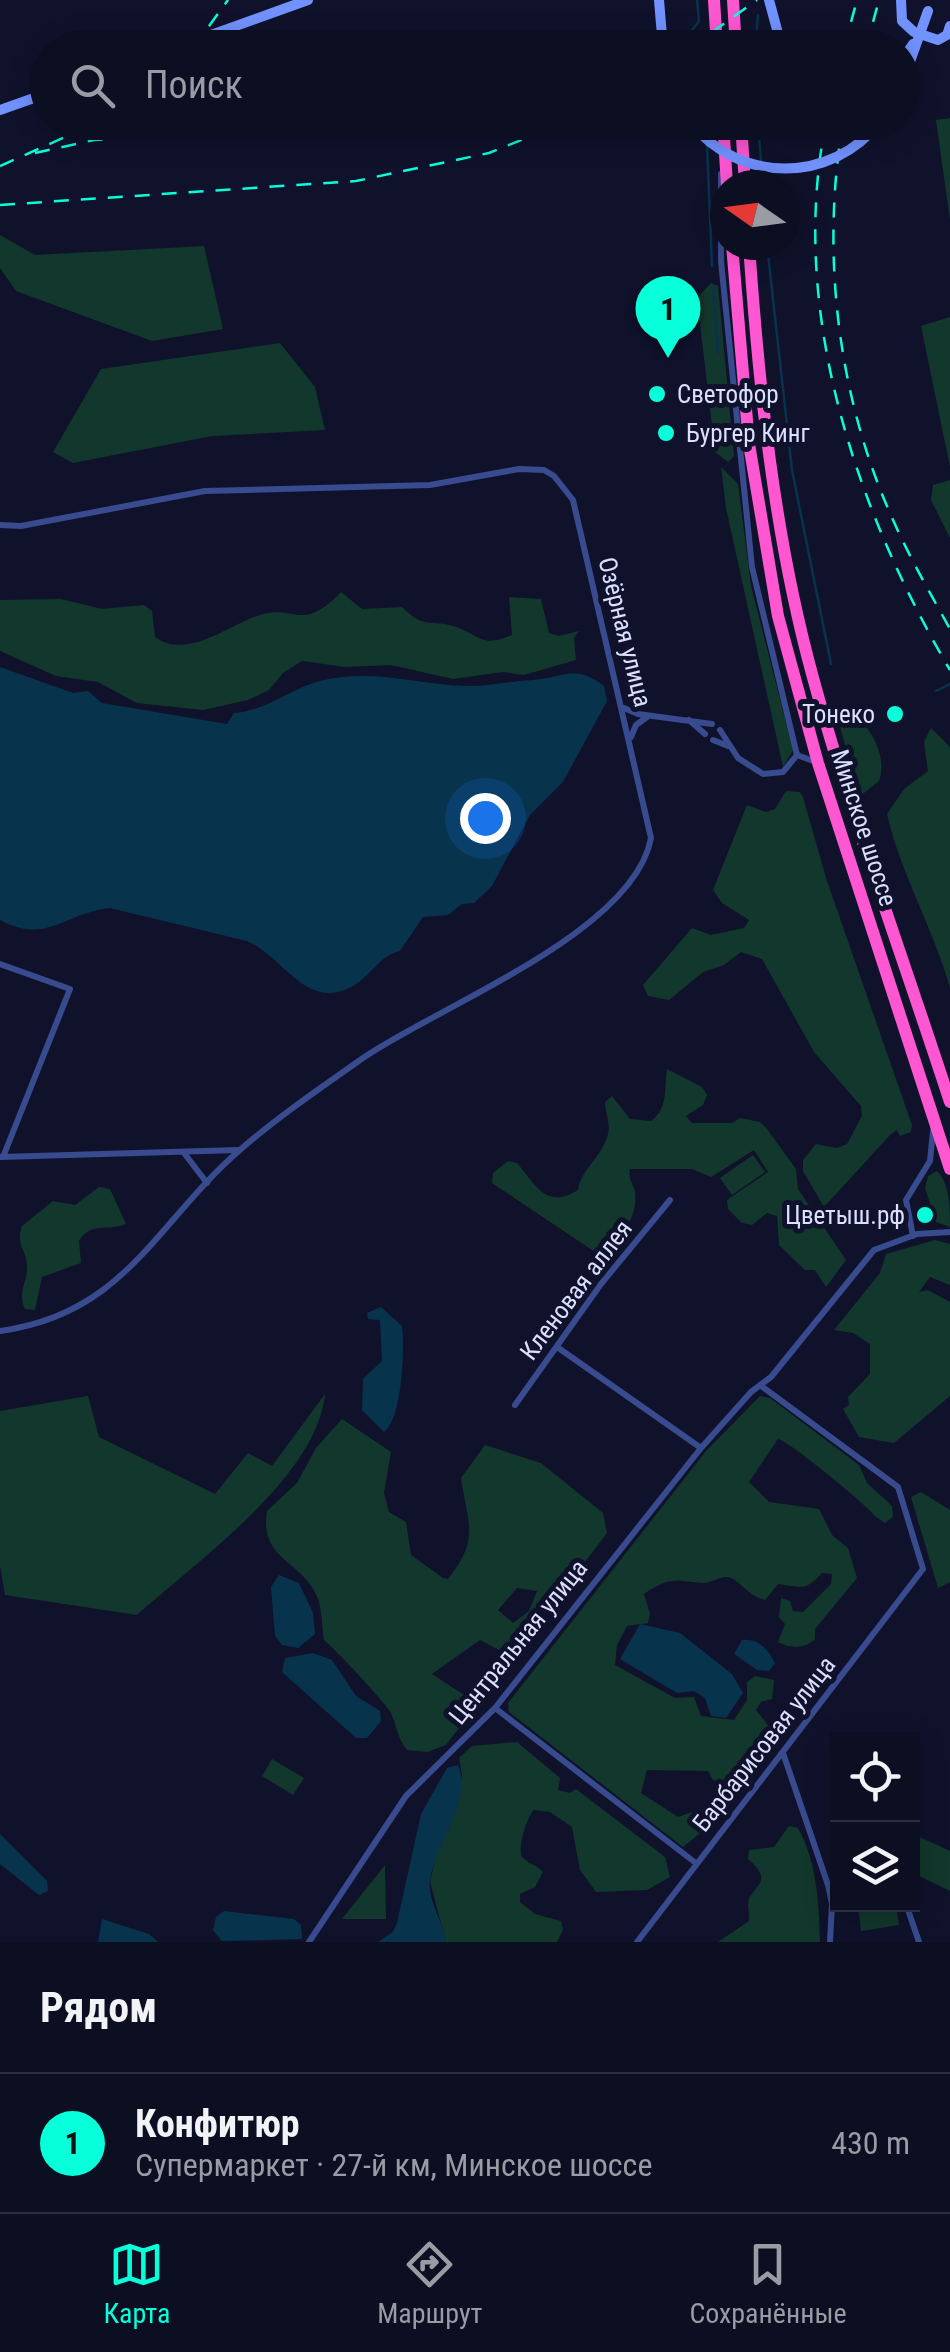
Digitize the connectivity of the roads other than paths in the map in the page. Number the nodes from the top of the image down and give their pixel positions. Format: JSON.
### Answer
{"nodes":[{"id":1,"x":308,"y":0,"type":"edge"},
{"id":2,"x":659,"y":0,"type":"edge"},
{"id":3,"x":714,"y":0,"type":"edge"},
{"id":4,"x":733,"y":0,"type":"edge"},
{"id":5,"x":769,"y":0,"type":"edge"},
{"id":6,"x":901,"y":0,"type":"edge"},
{"id":7,"x":930,"y":6,"type":"edge"},
{"id":8,"x":950,"y":26,"type":"edge"},
{"id":9,"x":225,"y":30,"type":"edge"},
{"id":10,"x":662,"y":30,"type":"edge"},
{"id":11,"x":716,"y":30,"type":"edge"},
{"id":12,"x":735,"y":30,"type":"edge"},
{"id":13,"x":777,"y":30,"type":"edge"},
{"id":14,"x":912,"y":30,"type":"edge"},
{"id":15,"x":918,"y":30,"type":"edge"},
{"id":16,"x":920,"y":34,"type":"edge"},
{"id":17,"x":920,"y":34,"type":"edge"},
{"id":18,"x":30,"y":99,"type":"edge"},
{"id":19,"x":0,"y":110,"type":"edge"},
{"id":20,"x":706,"y":140,"type":"edge"},
{"id":21,"x":723,"y":140,"type":"edge"},
{"id":22,"x":724,"y":140,"type":"edge"},
{"id":23,"x":742,"y":140,"type":"edge"},
{"id":24,"x":860,"y":140,"type":"edge"},
{"id":25,"x":726,"y":170,"type":"edge"},
{"id":26,"x":744,"y":170,"type":"edge"},
{"id":27,"x":733,"y":260,"type":"edge"},
{"id":28,"x":751,"y":260,"type":"edge"},
{"id":29,"x":0,"y":525,"type":"edge"},
{"id":30,"x":623,"y":707,"type":"junction"},
{"id":31,"x":650,"y":716,"type":"junction"},
{"id":32,"x":688,"y":719,"type":"junction"},
{"id":33,"x":712,"y":724,"type":"dead end"},
{"id":34,"x":720,"y":730,"type":"dead end"},
{"id":35,"x":705,"y":734,"type":"dead end"},
{"id":36,"x":630,"y":738,"type":"junction"},
{"id":37,"x":713,"y":740,"type":"dead end"},
{"id":38,"x":729,"y":746,"type":"junction"},
{"id":39,"x":798,"y":754,"type":"junction"},
{"id":40,"x":818,"y":764,"type":"junction"},
{"id":41,"x":0,"y":964,"type":"edge"},
{"id":42,"x":950,"y":1102,"type":"edge"},
{"id":43,"x":933,"y":1120,"type":"junction"},
{"id":44,"x":240,"y":1150,"type":"junction"},
{"id":45,"x":183,"y":1152,"type":"junction"},
{"id":46,"x":2,"y":1157,"type":"edge"},
{"id":47,"x":950,"y":1169,"type":"edge"},
{"id":48,"x":206,"y":1184,"type":"junction"},
{"id":49,"x":670,"y":1200,"type":"dead end"},
{"id":50,"x":950,"y":1232,"type":"edge"},
{"id":51,"x":913,"y":1236,"type":"junction"},
{"id":52,"x":0,"y":1331,"type":"edge"},
{"id":53,"x":557,"y":1346,"type":"junction"},
{"id":54,"x":760,"y":1385,"type":"junction"},
{"id":55,"x":515,"y":1405,"type":"dead end"},
{"id":56,"x":701,"y":1448,"type":"junction"},
{"id":57,"x":494,"y":1708,"type":"junction"},
{"id":58,"x":783,"y":1753,"type":"junction"},
{"id":59,"x":697,"y":1864,"type":"junction"},
{"id":60,"x":830,"y":1889,"type":"edge"},
{"id":61,"x":834,"y":1912,"type":"edge"},
{"id":62,"x":909,"y":1912,"type":"edge"},
{"id":63,"x":310,"y":1942,"type":"edge"},
{"id":64,"x":637,"y":1942,"type":"edge"},
{"id":65,"x":830,"y":1942,"type":"edge"},
{"id":66,"x":919,"y":1942,"type":"edge"}],
"edges":[{"from":1,"to":9,"type":"main road"},
{"from":2,"to":10,"type":"main road"},
{"from":3,"to":11,"type":"highway"},
{"from":4,"to":12,"type":"highway"},
{"from":5,"to":13,"type":"main road"},
{"from":6,"to":14,"type":"main road"},
{"from":7,"to":15,"type":"main road","bridge":true},
{"from":7,"to":17,"type":"main road","bridge":true},
{"from":8,"to":16,"type":"main road"},
{"from":18,"to":19,"type":"main road"},
{"from":20,"to":24,"type":"main road","bridge":true},
{"from":21,"to":39,"type":"street"},
{"from":22,"to":25,"type":"highway"},
{"from":23,"to":26,"type":"highway"},
{"from":27,"to":40,"type":"highway","name":"Минское шоссе"},
{"from":28,"to":42,"type":"highway","name":"Минское шоссе"},
{"from":29,"to":30,"type":"street","name":"Озёрная улица"},
{"from":30,"to":31,"type":"street"},
{"from":30,"to":36,"type":"street","name":"Озёрная улица"},
{"from":31,"to":32,"type":"street"},
{"from":31,"to":36,"type":"street"},
{"from":32,"to":33,"type":"street"},
{"from":32,"to":35,"type":"street"},
{"from":34,"to":38,"type":"street"},
{"from":36,"to":44,"type":"street","name":"Озёрная улица"},
{"from":37,"to":38,"type":"street"},
{"from":38,"to":39,"type":"street"},
{"from":39,"to":40,"type":"street"},
{"from":40,"to":43,"type":"highway","name":"Минское шоссе"},
{"from":41,"to":46,"type":"street"},
{"from":43,"to":47,"type":"highway","name":"Минское шоссе"},
{"from":43,"to":51,"type":"street"},
{"from":44,"to":45,"type":"street"},
{"from":44,"to":48,"type":"street","name":"Озёрная улица"},
{"from":45,"to":46,"type":"street"},
{"from":45,"to":48,"type":"street"},
{"from":48,"to":52,"type":"street","name":"Озёрная улица"},
{"from":49,"to":53,"type":"street","name":"Кленовая аллея"},
{"from":50,"to":51,"type":"street"},
{"from":51,"to":54,"type":"street","name":"Центральная улица"},
{"from":53,"to":55,"type":"street","name":"Кленовая аллея"},
{"from":53,"to":56,"type":"street"},
{"from":54,"to":56,"type":"street","name":"Центральная улица"},
{"from":54,"to":58,"type":"street","name":"Барбарисовая улица"},
{"from":56,"to":57,"type":"street","name":"Центральная улица"},
{"from":57,"to":59,"type":"street"},
{"from":57,"to":63,"type":"street","name":"Центральная улица"},
{"from":58,"to":59,"type":"street","name":"Барбарисовая улица"},
{"from":58,"to":60,"type":"street"},
{"from":59,"to":64,"type":"street","name":"Барбарисовая улица"},
{"from":61,"to":65,"type":"street"},
{"from":62,"to":66,"type":"street"}]}
